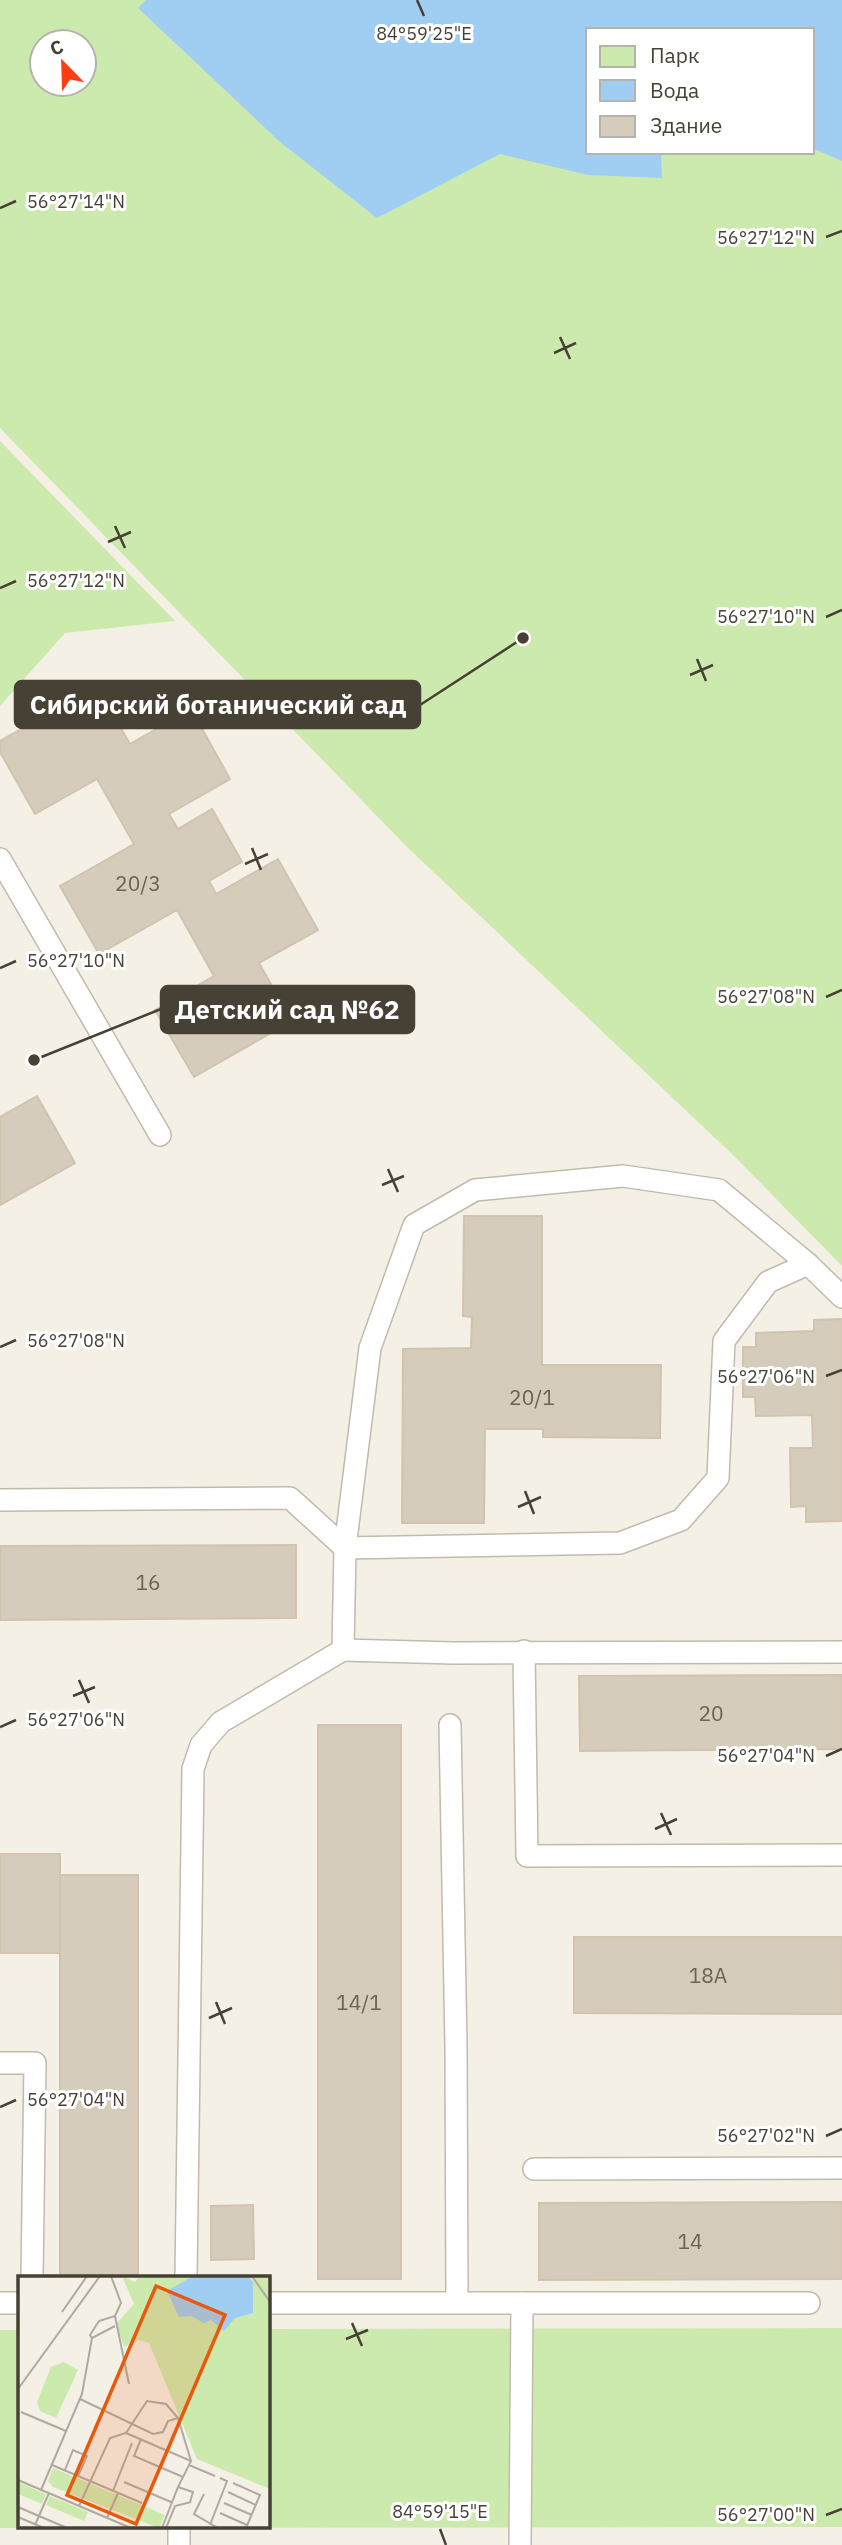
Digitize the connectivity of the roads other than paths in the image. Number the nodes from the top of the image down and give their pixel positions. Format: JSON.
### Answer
{"nodes":[{"id":1,"x":0,"y":859,"type":"edge"},
{"id":2,"x":160,"y":1135,"type":"dead end"},
{"id":3,"x":808,"y":1264,"type":"junction"},
{"id":4,"x":842,"y":1297,"type":"edge"},
{"id":5,"x":0,"y":1500,"type":"edge"},
{"id":6,"x":345,"y":1548,"type":"junction"},
{"id":7,"x":343,"y":1650,"type":"junction"},
{"id":8,"x":524,"y":1651,"type":"junction"},
{"id":9,"x":842,"y":1652,"type":"edge"},
{"id":10,"x":450,"y":1725,"type":"dead end"},
{"id":11,"x":842,"y":1855,"type":"edge"},
{"id":12,"x":0,"y":2063,"type":"edge"},
{"id":13,"x":842,"y":2168,"type":"edge"},
{"id":14,"x":534,"y":2169,"type":"dead end"},
{"id":15,"x":32,"y":2276,"type":"edge"},
{"id":16,"x":186,"y":2276,"type":"edge"},
{"id":17,"x":457,"y":2302,"type":"junction"},
{"id":18,"x":809,"y":2302,"type":"dead end"},
{"id":19,"x":0,"y":2303,"type":"edge"},
{"id":20,"x":18,"y":2303,"type":"edge"},
{"id":21,"x":270,"y":2303,"type":"edge"},
{"id":22,"x":522,"y":2303,"type":"junction"},
{"id":23,"x":520,"y":2545,"type":"edge"}],
"edges":[{"from":1,"to":2,"type":"lane"},
{"from":3,"to":4,"type":"lane"},
{"from":3,"to":6,"type":"lane"},
{"from":3,"to":6,"type":"lane"},
{"from":5,"to":6,"type":"lane"},
{"from":6,"to":7,"type":"lane"},
{"from":7,"to":8,"type":"lane"},
{"from":7,"to":16,"type":"lane"},
{"from":8,"to":9,"type":"lane"},
{"from":8,"to":11,"type":"lane"},
{"from":10,"to":17,"type":"lane"},
{"from":12,"to":15,"type":"lane"},
{"from":13,"to":14,"type":"lane"},
{"from":17,"to":21,"type":"lane"},
{"from":17,"to":22,"type":"lane"},
{"from":18,"to":22,"type":"lane"},
{"from":19,"to":20,"type":"lane"},
{"from":22,"to":23,"type":"lane"}]}
